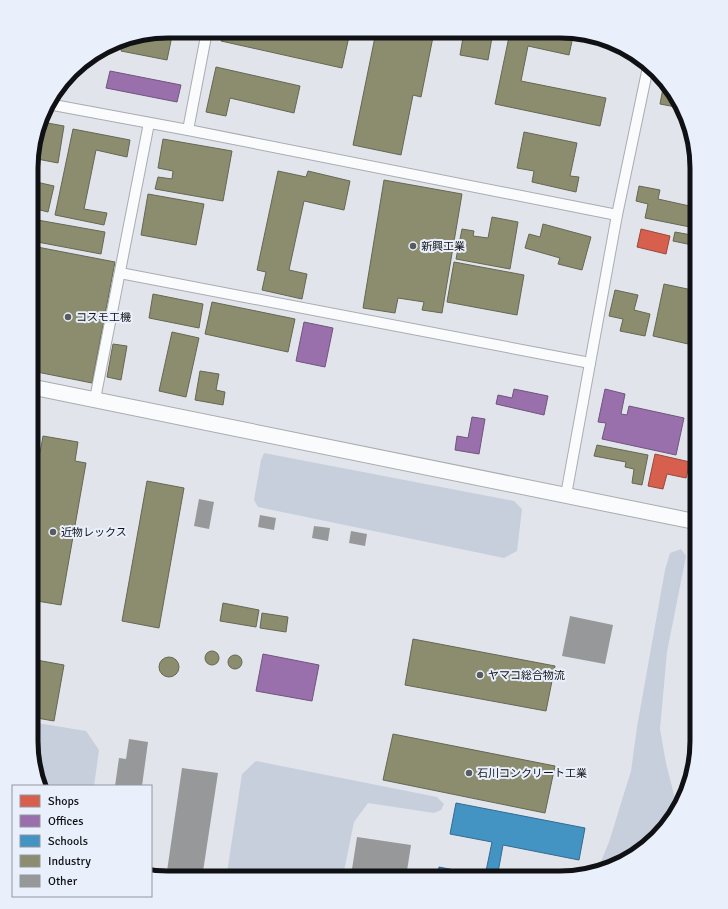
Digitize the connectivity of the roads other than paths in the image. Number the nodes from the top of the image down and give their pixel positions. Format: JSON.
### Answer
{"nodes":[{"id":1,"x":206,"y":38,"type":"edge"},
{"id":2,"x":647,"y":71,"type":"edge"},
{"id":3,"x":54,"y":105,"type":"edge"},
{"id":4,"x":150,"y":123,"type":"junction"},
{"id":5,"x":188,"y":130,"type":"junction"},
{"id":6,"x":617,"y":215,"type":"junction"},
{"id":7,"x":120,"y":273,"type":"junction"},
{"id":8,"x":590,"y":363,"type":"junction"},
{"id":9,"x":38,"y":388,"type":"edge"},
{"id":10,"x":95,"y":399,"type":"junction"},
{"id":11,"x":566,"y":495,"type":"junction"},
{"id":12,"x":690,"y":521,"type":"edge"}],
"edges":[{"from":1,"to":5,"type":"street"},
{"from":2,"to":6,"type":"street"},
{"from":3,"to":4,"type":"street"},
{"from":4,"to":5,"type":"street"},
{"from":4,"to":7,"type":"street"},
{"from":5,"to":6,"type":"street"},
{"from":6,"to":8,"type":"street"},
{"from":7,"to":8,"type":"street"},
{"from":7,"to":10,"type":"street"},
{"from":8,"to":11,"type":"street"},
{"from":9,"to":10,"type":"street"},
{"from":10,"to":11,"type":"street"},
{"from":11,"to":12,"type":"street"}]}
